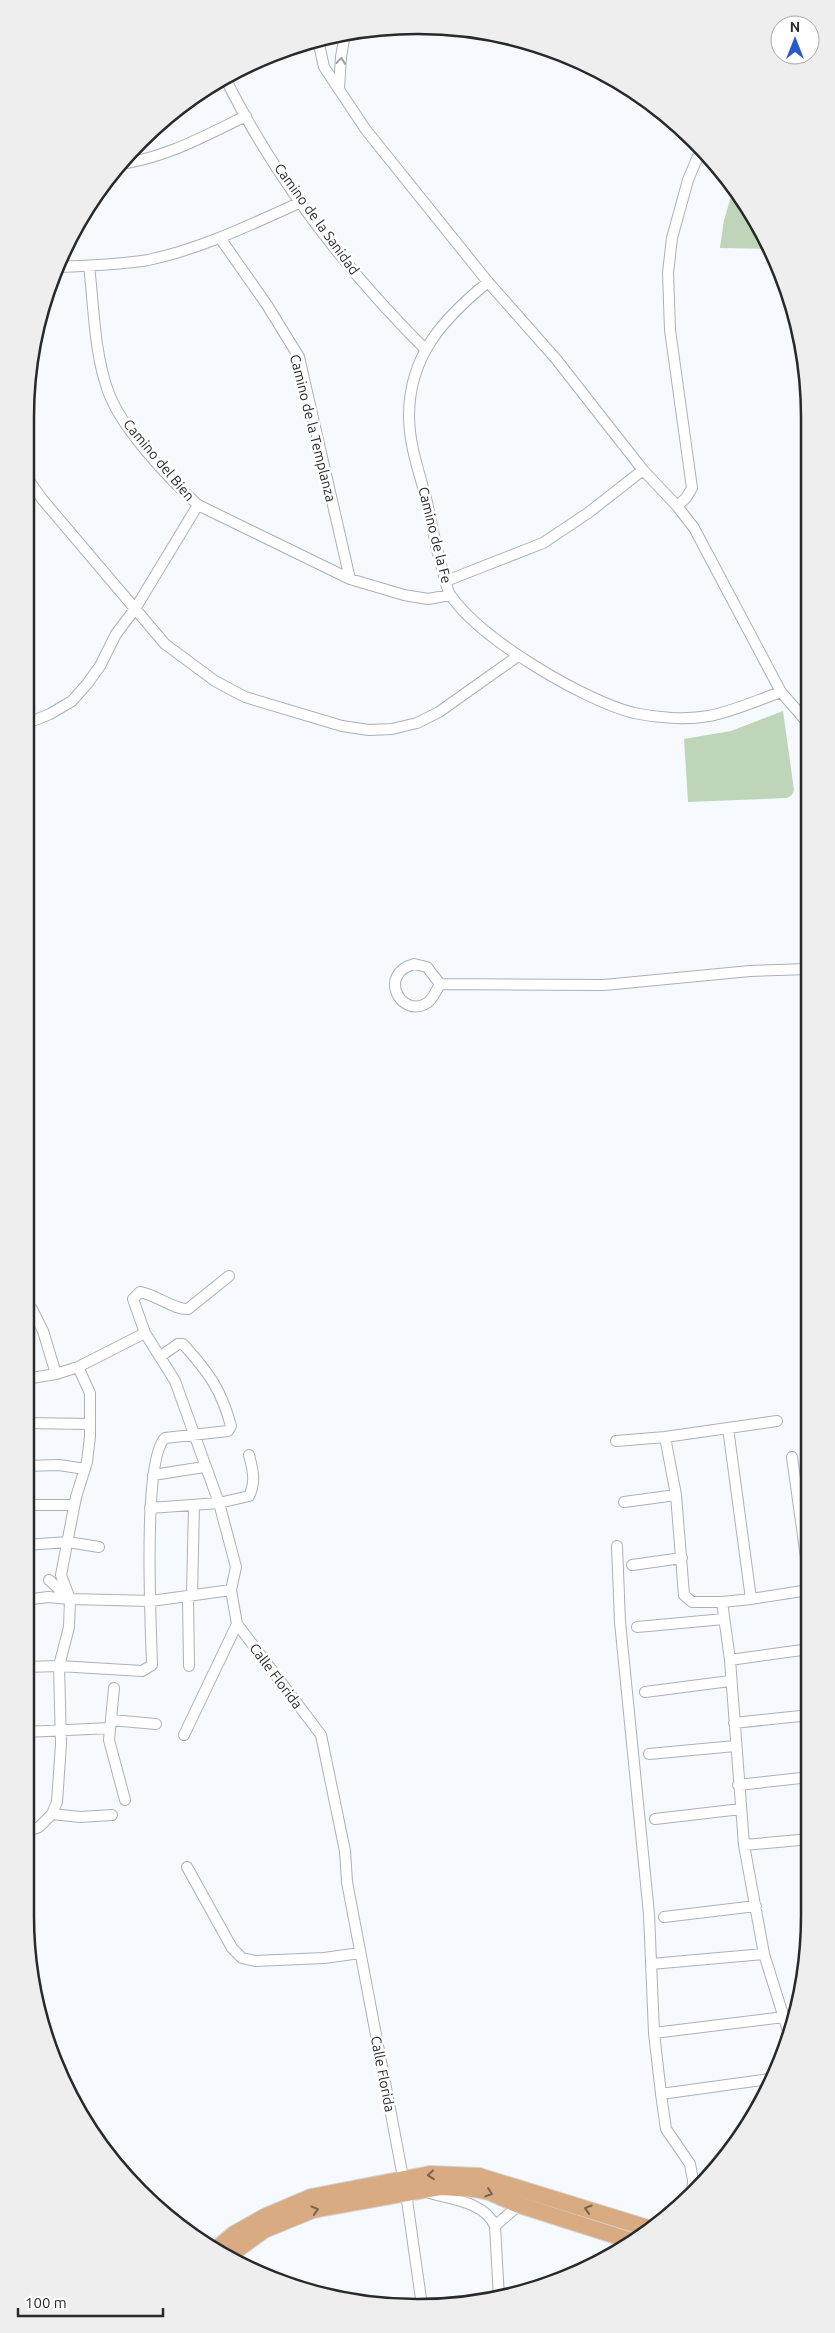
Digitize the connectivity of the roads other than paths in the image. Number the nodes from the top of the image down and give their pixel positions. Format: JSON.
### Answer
{"nodes":[{"id":1,"x":344,"y":41,"type":"edge"},
{"id":2,"x":319,"y":47,"type":"edge"},
{"id":3,"x":228,"y":84,"type":"edge"},
{"id":4,"x":340,"y":89,"type":"junction"},
{"id":5,"x":246,"y":116,"type":"junction"},
{"id":6,"x":698,"y":156,"type":"edge"},
{"id":7,"x":131,"y":161,"type":"edge"},
{"id":8,"x":301,"y":202,"type":"junction"},
{"id":9,"x":220,"y":238,"type":"junction"},
{"id":10,"x":90,"y":266,"type":"junction"},
{"id":11,"x":65,"y":267,"type":"edge"},
{"id":12,"x":488,"y":282,"type":"junction"},
{"id":13,"x":425,"y":349,"type":"junction"},
{"id":14,"x":643,"y":470,"type":"junction"},
{"id":15,"x":34,"y":488,"type":"edge"},
{"id":16,"x":198,"y":505,"type":"junction"},
{"id":17,"x":677,"y":506,"type":"junction"},
{"id":18,"x":350,"y":579,"type":"junction"},
{"id":19,"x":446,"y":581,"type":"junction"},
{"id":20,"x":450,"y":595,"type":"junction"},
{"id":21,"x":135,"y":609,"type":"junction"},
{"id":22,"x":518,"y":656,"type":"junction"},
{"id":23,"x":781,"y":692,"type":"junction"},
{"id":24,"x":801,"y":715,"type":"edge"},
{"id":25,"x":34,"y":720,"type":"edge"},
{"id":26,"x":801,"y":969,"type":"edge"},
{"id":27,"x":440,"y":984,"type":"junction"},
{"id":28,"x":229,"y":1276,"type":"dead end"},
{"id":29,"x":34,"y":1313,"type":"edge"},
{"id":30,"x":146,"y":1333,"type":"junction"},
{"id":31,"x":161,"y":1356,"type":"junction"},
{"id":32,"x":78,"y":1367,"type":"junction"},
{"id":33,"x":56,"y":1374,"type":"junction"},
{"id":34,"x":34,"y":1378,"type":"edge"},
{"id":35,"x":776,"y":1421,"type":"dead end"},
{"id":36,"x":34,"y":1423,"type":"edge"},
{"id":37,"x":90,"y":1424,"type":"junction"},
{"id":38,"x":728,"y":1428,"type":"junction"},
{"id":39,"x":195,"y":1435,"type":"junction"},
{"id":40,"x":665,"y":1437,"type":"junction"},
{"id":41,"x":616,"y":1441,"type":"dead end"},
{"id":42,"x":249,"y":1455,"type":"dead end"},
{"id":43,"x":792,"y":1458,"type":"dead end"},
{"id":44,"x":34,"y":1466,"type":"edge"},
{"id":45,"x":204,"y":1467,"type":"junction"},
{"id":46,"x":85,"y":1468,"type":"junction"},
{"id":47,"x":153,"y":1475,"type":"junction"},
{"id":48,"x":676,"y":1494,"type":"junction"},
{"id":49,"x":624,"y":1502,"type":"dead end"},
{"id":50,"x":219,"y":1503,"type":"junction"},
{"id":51,"x":34,"y":1505,"type":"edge"},
{"id":52,"x":74,"y":1505,"type":"junction"},
{"id":53,"x":194,"y":1505,"type":"junction"},
{"id":54,"x":150,"y":1508,"type":"junction"},
{"id":55,"x":801,"y":1522,"type":"edge"},
{"id":56,"x":68,"y":1542,"type":"junction"},
{"id":57,"x":34,"y":1544,"type":"edge"},
{"id":58,"x":616,"y":1546,"type":"dead end"},
{"id":59,"x":98,"y":1547,"type":"dead end"},
{"id":60,"x":682,"y":1558,"type":"junction"},
{"id":61,"x":632,"y":1565,"type":"dead end"},
{"id":62,"x":49,"y":1580,"type":"dead end"},
{"id":63,"x":232,"y":1590,"type":"junction"},
{"id":64,"x":801,"y":1591,"type":"edge"},
{"id":65,"x":190,"y":1595,"type":"junction"},
{"id":66,"x":34,"y":1599,"type":"edge"},
{"id":67,"x":70,"y":1599,"type":"junction"},
{"id":68,"x":751,"y":1599,"type":"junction"},
{"id":69,"x":151,"y":1601,"type":"junction"},
{"id":70,"x":722,"y":1602,"type":"junction"},
{"id":71,"x":724,"y":1618,"type":"junction"},
{"id":72,"x":236,"y":1624,"type":"junction"},
{"id":73,"x":637,"y":1627,"type":"dead end"},
{"id":74,"x":801,"y":1650,"type":"edge"},
{"id":75,"x":730,"y":1660,"type":"junction"},
{"id":76,"x":60,"y":1666,"type":"junction"},
{"id":77,"x":189,"y":1666,"type":"dead end"},
{"id":78,"x":34,"y":1667,"type":"edge"},
{"id":79,"x":730,"y":1681,"type":"junction"},
{"id":80,"x":114,"y":1688,"type":"dead end"},
{"id":81,"x":645,"y":1692,"type":"dead end"},
{"id":82,"x":801,"y":1716,"type":"edge"},
{"id":83,"x":734,"y":1723,"type":"junction"},
{"id":84,"x":110,"y":1724,"type":"junction"},
{"id":85,"x":156,"y":1724,"type":"dead end"},
{"id":86,"x":61,"y":1731,"type":"junction"},
{"id":87,"x":34,"y":1732,"type":"edge"},
{"id":88,"x":184,"y":1735,"type":"dead end"},
{"id":89,"x":735,"y":1746,"type":"junction"},
{"id":90,"x":649,"y":1754,"type":"dead end"},
{"id":91,"x":801,"y":1778,"type":"edge"},
{"id":92,"x":738,"y":1785,"type":"junction"},
{"id":93,"x":125,"y":1800,"type":"dead end"},
{"id":94,"x":741,"y":1809,"type":"junction"},
{"id":95,"x":52,"y":1814,"type":"junction"},
{"id":96,"x":112,"y":1815,"type":"dead end"},
{"id":97,"x":655,"y":1819,"type":"dead end"},
{"id":98,"x":34,"y":1829,"type":"edge"},
{"id":99,"x":801,"y":1840,"type":"edge"},
{"id":100,"x":744,"y":1845,"type":"junction"},
{"id":101,"x":187,"y":1867,"type":"dead end"},
{"id":102,"x":756,"y":1906,"type":"junction"},
{"id":103,"x":664,"y":1917,"type":"dead end"},
{"id":104,"x":360,"y":1953,"type":"junction"},
{"id":105,"x":764,"y":1954,"type":"junction"},
{"id":106,"x":651,"y":1964,"type":"junction"},
{"id":107,"x":784,"y":2017,"type":"junction"},
{"id":108,"x":786,"y":2023,"type":"edge"},
{"id":109,"x":654,"y":2033,"type":"junction"},
{"id":110,"x":764,"y":2080,"type":"edge"},
{"id":111,"x":661,"y":2094,"type":"junction"},
{"id":112,"x":693,"y":2183,"type":"edge"},
{"id":113,"x":410,"y":2187,"type":"junction"},
{"id":114,"x":519,"y":2205,"type":"junction"},
{"id":115,"x":617,"y":2218,"type":"junction"},
{"id":116,"x":495,"y":2226,"type":"junction"},
{"id":117,"x":643,"y":2226,"type":"edge"},
{"id":118,"x":611,"y":2234,"type":"junction"},
{"id":119,"x":625,"y":2239,"type":"edge"},
{"id":120,"x":221,"y":2245,"type":"edge"},
{"id":121,"x":234,"y":2252,"type":"edge"},
{"id":122,"x":499,"y":2290,"type":"edge"},
{"id":123,"x":421,"y":2299,"type":"edge"}],
"edges":[{"from":4,"to":1,"type":"street","one_way":true},
{"from":2,"to":4,"type":"street"},
{"from":3,"to":5,"type":"street","name":"Camino de la Sanidad"},
{"from":4,"to":12,"type":"street"},
{"from":5,"to":7,"type":"street"},
{"from":5,"to":8,"type":"street","name":"Camino de la Sanidad"},
{"from":6,"to":17,"type":"street"},
{"from":8,"to":9,"type":"street"},
{"from":8,"to":13,"type":"street","name":"Camino de la Sanidad"},
{"from":9,"to":10,"type":"street"},
{"from":9,"to":18,"type":"street","name":"Camino de la Templanza"},
{"from":10,"to":11,"type":"street"},
{"from":10,"to":16,"type":"street","name":"Camino del Bien"},
{"from":12,"to":13,"type":"street","name":"Camino de la Fe"},
{"from":12,"to":14,"type":"street"},
{"from":13,"to":19,"type":"street","name":"Camino de la Fe"},
{"from":14,"to":17,"type":"street"},
{"from":14,"to":19,"type":"street"},
{"from":15,"to":21,"type":"street"},
{"from":16,"to":18,"type":"street","name":"Camino del Bien"},
{"from":16,"to":21,"type":"street"},
{"from":17,"to":23,"type":"street"},
{"from":18,"to":20,"type":"street","name":"Camino del Bien"},
{"from":19,"to":20,"type":"street","name":"Camino de la Fe"},
{"from":20,"to":22,"type":"street","name":"Camino de la Fe"},
{"from":21,"to":22,"type":"street"},
{"from":21,"to":25,"type":"street"},
{"from":22,"to":23,"type":"street","name":"Camino de la Fe"},
{"from":23,"to":24,"type":"street"},
{"from":26,"to":27,"type":"street"},
{"from":27,"to":27,"type":"street"},
{"from":28,"to":30,"type":"street"},
{"from":29,"to":33,"type":"street"},
{"from":30,"to":31,"type":"street"},
{"from":30,"to":32,"type":"street"},
{"from":31,"to":39,"type":"street"},
{"from":31,"to":39,"type":"street"},
{"from":32,"to":33,"type":"street"},
{"from":32,"to":37,"type":"street"},
{"from":33,"to":34,"type":"street"},
{"from":35,"to":38,"type":"street"},
{"from":36,"to":37,"type":"street"},
{"from":37,"to":46,"type":"street"},
{"from":38,"to":40,"type":"street"},
{"from":38,"to":68,"type":"street"},
{"from":39,"to":45,"type":"street"},
{"from":39,"to":47,"type":"street"},
{"from":40,"to":41,"type":"street"},
{"from":40,"to":48,"type":"street"},
{"from":42,"to":50,"type":"street"},
{"from":43,"to":55,"type":"street"},
{"from":44,"to":46,"type":"street"},
{"from":45,"to":47,"type":"street"},
{"from":45,"to":50,"type":"street"},
{"from":46,"to":52,"type":"street"},
{"from":47,"to":54,"type":"street"},
{"from":48,"to":49,"type":"street"},
{"from":48,"to":60,"type":"street"},
{"from":50,"to":53,"type":"street"},
{"from":50,"to":63,"type":"street"},
{"from":51,"to":52,"type":"street"},
{"from":52,"to":56,"type":"street"},
{"from":53,"to":54,"type":"street"},
{"from":53,"to":65,"type":"street"},
{"from":54,"to":69,"type":"street"},
{"from":56,"to":57,"type":"street"},
{"from":56,"to":59,"type":"street"},
{"from":56,"to":67,"type":"street"},
{"from":58,"to":106,"type":"street"},
{"from":60,"to":61,"type":"street"},
{"from":60,"to":70,"type":"street"},
{"from":62,"to":67,"type":"street"},
{"from":63,"to":65,"type":"street"},
{"from":63,"to":72,"type":"street"},
{"from":64,"to":68,"type":"street"},
{"from":65,"to":69,"type":"street"},
{"from":65,"to":77,"type":"street"},
{"from":66,"to":67,"type":"street"},
{"from":67,"to":69,"type":"street"},
{"from":67,"to":76,"type":"street"},
{"from":68,"to":70,"type":"street"},
{"from":69,"to":76,"type":"street"},
{"from":70,"to":71,"type":"street"},
{"from":71,"to":73,"type":"street"},
{"from":71,"to":75,"type":"street"},
{"from":72,"to":88,"type":"street"},
{"from":72,"to":104,"type":"street","name":"Calle Florida"},
{"from":74,"to":75,"type":"street"},
{"from":75,"to":79,"type":"street"},
{"from":76,"to":78,"type":"street"},
{"from":76,"to":86,"type":"street"},
{"from":79,"to":81,"type":"street"},
{"from":79,"to":83,"type":"street"},
{"from":80,"to":84,"type":"street"},
{"from":82,"to":83,"type":"street"},
{"from":83,"to":89,"type":"street"},
{"from":84,"to":85,"type":"street"},
{"from":84,"to":86,"type":"street"},
{"from":84,"to":93,"type":"street"},
{"from":86,"to":87,"type":"street"},
{"from":86,"to":95,"type":"street"},
{"from":89,"to":90,"type":"street"},
{"from":89,"to":92,"type":"street"},
{"from":91,"to":92,"type":"street"},
{"from":92,"to":94,"type":"street"},
{"from":94,"to":97,"type":"street"},
{"from":94,"to":100,"type":"street"},
{"from":95,"to":96,"type":"street"},
{"from":95,"to":98,"type":"street"},
{"from":99,"to":100,"type":"street"},
{"from":100,"to":102,"type":"street"},
{"from":101,"to":104,"type":"street"},
{"from":102,"to":103,"type":"street"},
{"from":102,"to":105,"type":"street"},
{"from":104,"to":113,"type":"street","name":"Calle Florida"},
{"from":105,"to":106,"type":"street"},
{"from":105,"to":107,"type":"street"},
{"from":106,"to":109,"type":"street"},
{"from":107,"to":108,"type":"street"},
{"from":107,"to":109,"type":"street"},
{"from":109,"to":111,"type":"street"},
{"from":110,"to":111,"type":"street"},
{"from":111,"to":112,"type":"street"},
{"from":113,"to":114,"type":"main road","one_way":true},
{"from":115,"to":113,"type":"main road","one_way":true},
{"from":113,"to":116,"type":"street"},
{"from":113,"to":120,"type":"main road"},
{"from":121,"to":113,"type":"main road","one_way":true},
{"from":113,"to":123,"type":"street","name":"Calle Florida"},
{"from":114,"to":116,"type":"street"},
{"from":114,"to":118,"type":"main road"},
{"from":115,"to":117,"type":"main road"},
{"from":115,"to":118,"type":"main road"},
{"from":116,"to":122,"type":"street"},
{"from":118,"to":119,"type":"main road"}]}
